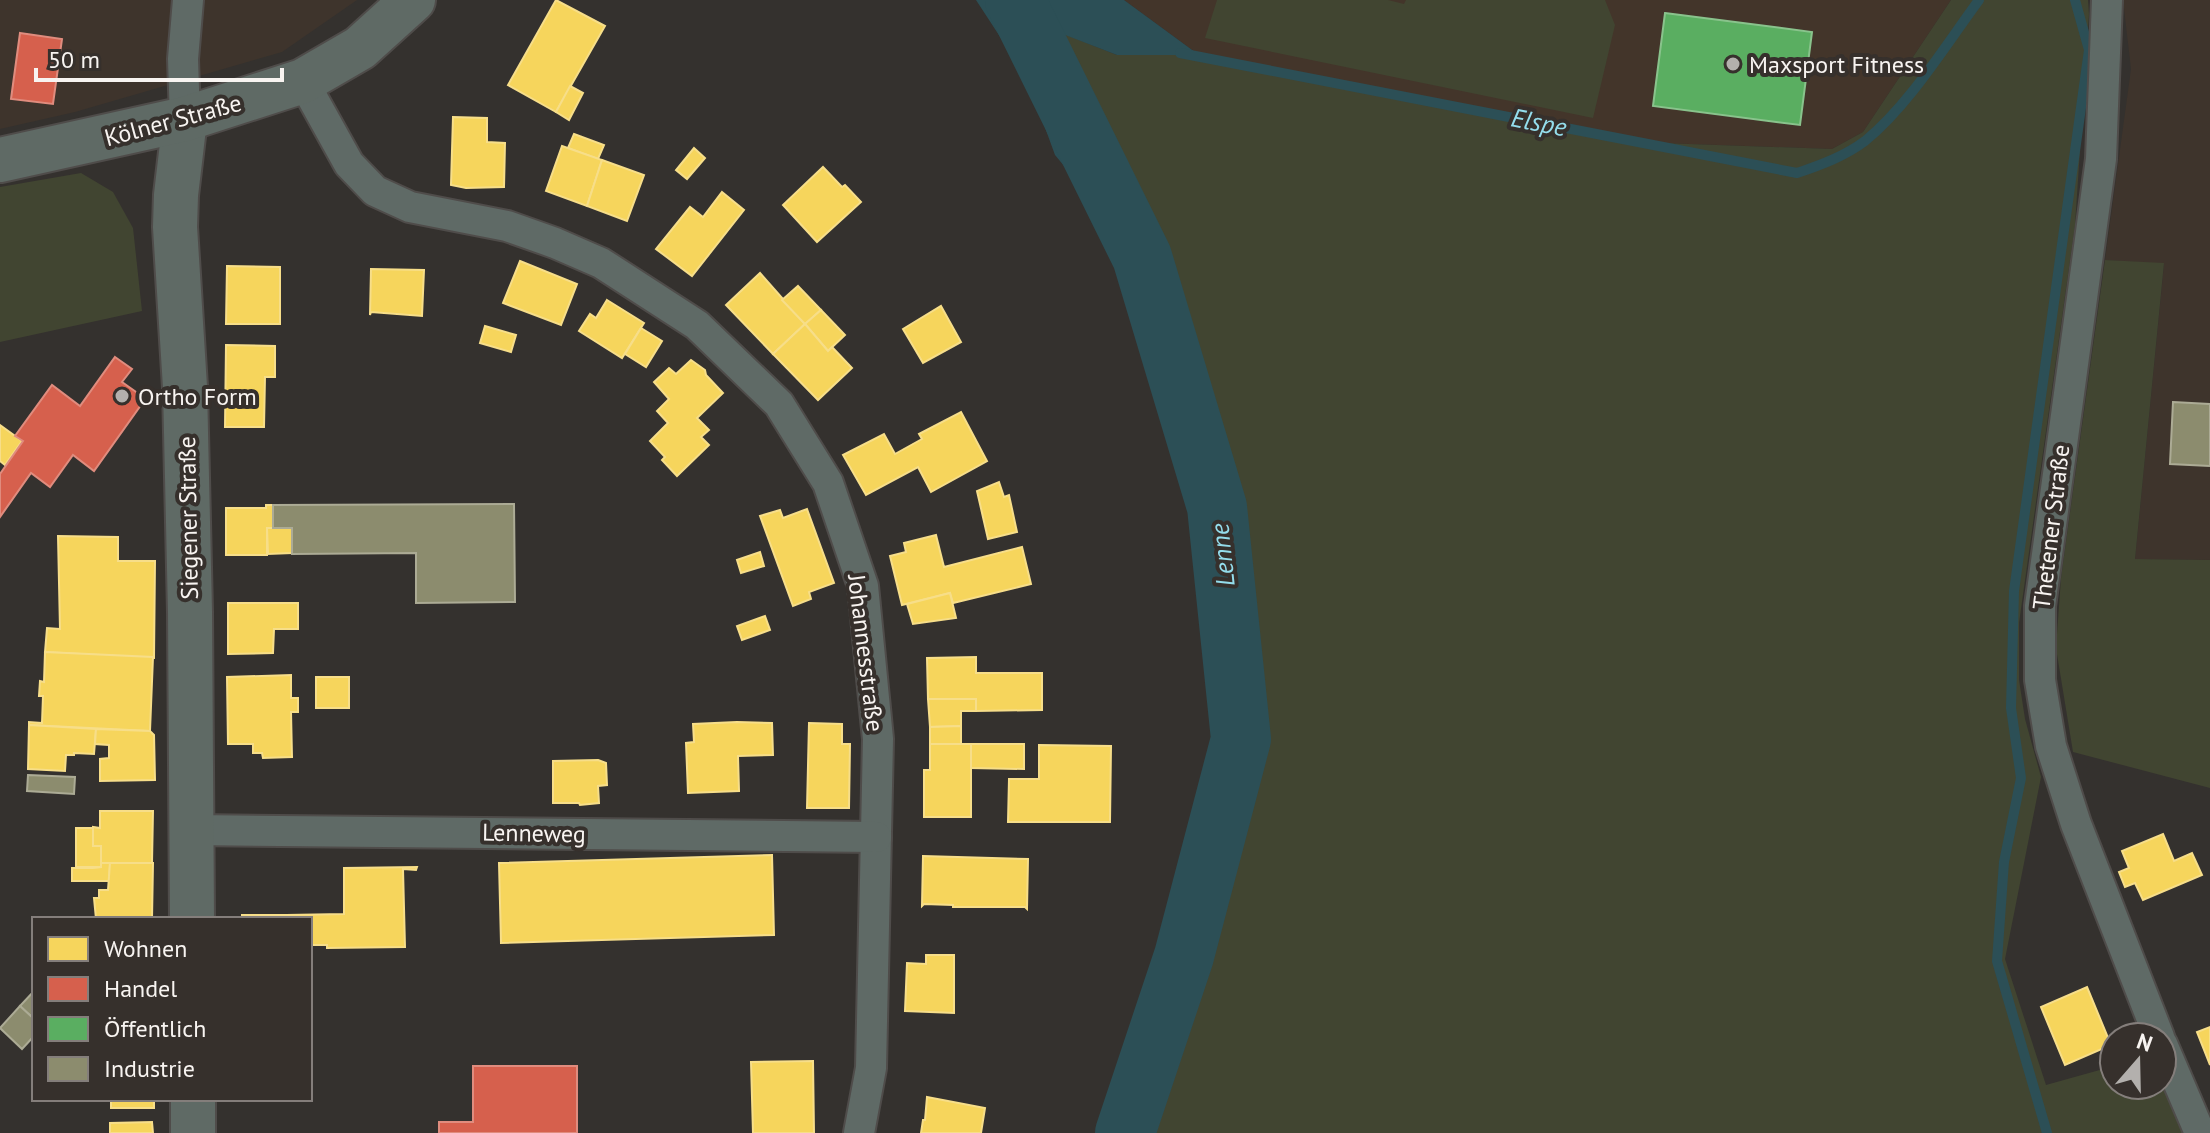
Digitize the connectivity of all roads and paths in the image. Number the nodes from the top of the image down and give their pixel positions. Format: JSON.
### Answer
{"nodes":[{"id":1,"x":188,"y":0,"type":"edge"},
{"id":2,"x":413,"y":0,"type":"edge"},
{"id":3,"x":2107,"y":0,"type":"edge"},
{"id":4,"x":303,"y":81,"type":"junction"},
{"id":5,"x":185,"y":119,"type":"junction"},
{"id":6,"x":0,"y":160,"type":"edge"},
{"id":7,"x":192,"y":830,"type":"junction"},
{"id":8,"x":876,"y":837,"type":"junction"},
{"id":9,"x":192,"y":917,"type":"edge"},
{"id":10,"x":2153,"y":1021,"type":"edge"},
{"id":11,"x":2178,"y":1081,"type":"edge"},
{"id":12,"x":193,"y":1101,"type":"edge"},
{"id":13,"x":193,"y":1133,"type":"edge"},
{"id":14,"x":859,"y":1133,"type":"edge"},
{"id":15,"x":2200,"y":1133,"type":"edge"}],
"edges":[{"from":1,"to":5,"type":"street"},
{"from":2,"to":4,"type":"main road","name":"Kölner Straße"},
{"from":3,"to":10,"type":"street","name":"Thetener Straße"},
{"from":4,"to":5,"type":"main road","name":"Kölner Straße"},
{"from":4,"to":8,"type":"street","name":"Johannesstraße"},
{"from":5,"to":6,"type":"main road","name":"Kölner Straße"},
{"from":5,"to":7,"type":"main road","name":"Siegener Straße"},
{"from":7,"to":8,"type":"street","name":"Lenneweg"},
{"from":7,"to":9,"type":"main road","name":"Siegener Straße"},
{"from":8,"to":14,"type":"street","name":"Johannesstraße"},
{"from":11,"to":15,"type":"street"},
{"from":12,"to":13,"type":"main road"}]}
